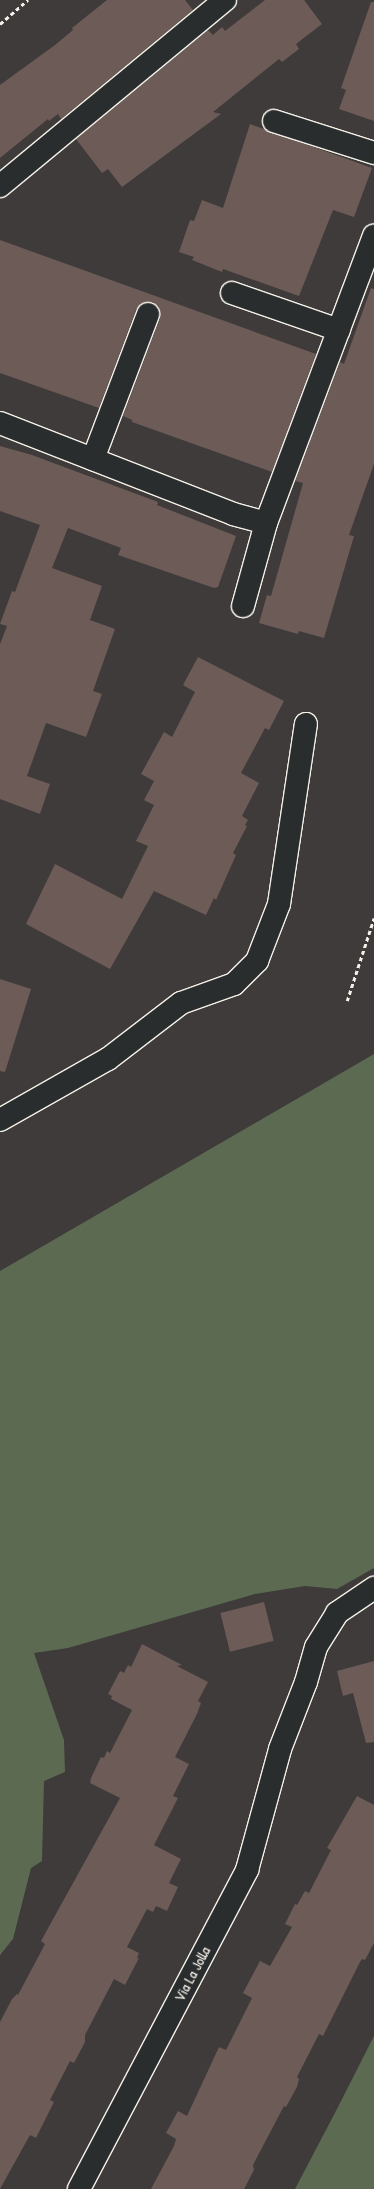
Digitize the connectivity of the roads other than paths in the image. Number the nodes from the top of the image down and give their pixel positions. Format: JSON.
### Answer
{"nodes":[{"id":1,"x":225,"y":0,"type":"edge"},
{"id":2,"x":274,"y":121,"type":"dead end"},
{"id":3,"x":374,"y":153,"type":"edge"},
{"id":4,"x":0,"y":186,"type":"edge"},
{"id":5,"x":374,"y":236,"type":"edge"},
{"id":6,"x":232,"y":293,"type":"dead end"},
{"id":7,"x":148,"y":314,"type":"dead end"},
{"id":8,"x":339,"y":330,"type":"junction"},
{"id":9,"x":0,"y":423,"type":"edge"},
{"id":10,"x":93,"y":459,"type":"junction"},
{"id":11,"x":266,"y":523,"type":"junction"},
{"id":12,"x":242,"y":606,"type":"dead end"},
{"id":13,"x":306,"y":724,"type":"dead end"},
{"id":14,"x":0,"y":1120,"type":"edge"},
{"id":15,"x":374,"y":1588,"type":"edge"},
{"id":16,"x":79,"y":2189,"type":"edge"}],
"edges":[{"from":1,"to":4,"type":"street"},
{"from":2,"to":3,"type":"street"},
{"from":5,"to":8,"type":"street"},
{"from":6,"to":8,"type":"street"},
{"from":7,"to":10,"type":"street"},
{"from":8,"to":11,"type":"street"},
{"from":9,"to":10,"type":"street"},
{"from":10,"to":11,"type":"street"},
{"from":11,"to":12,"type":"street"},
{"from":13,"to":14,"type":"street"},
{"from":15,"to":16,"type":"street","name":"Via La Jolla"}]}
